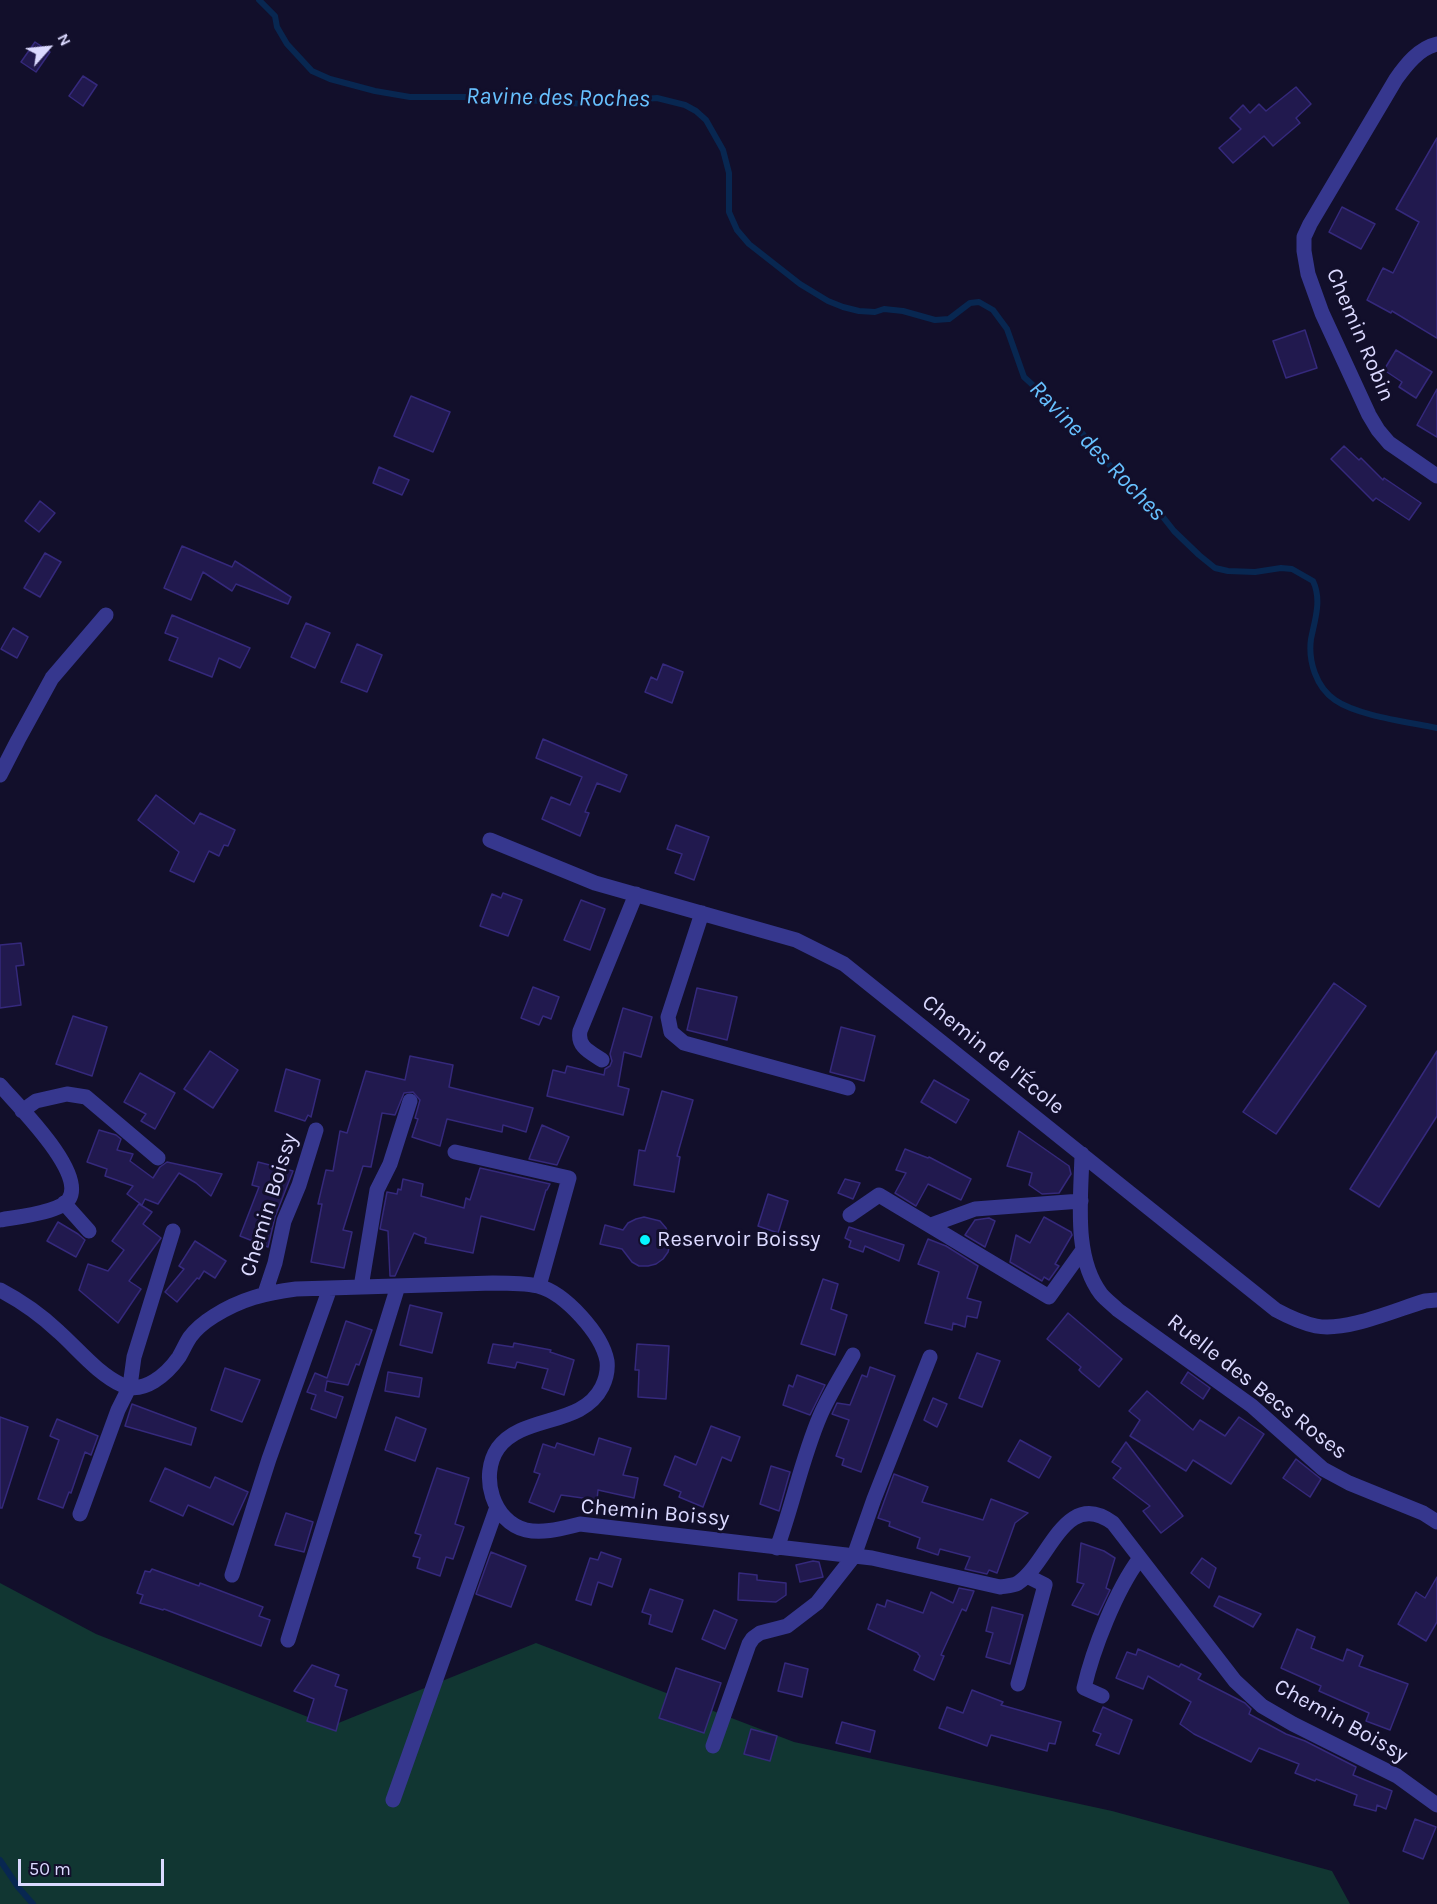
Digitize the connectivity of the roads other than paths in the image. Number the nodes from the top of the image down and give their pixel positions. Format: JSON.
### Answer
{"nodes":[{"id":1,"x":1437,"y":44,"type":"edge"},
{"id":2,"x":1437,"y":476,"type":"edge"},
{"id":3,"x":106,"y":615,"type":"dead end"},
{"id":4,"x":0,"y":775,"type":"edge"},
{"id":5,"x":490,"y":840,"type":"dead end"},
{"id":6,"x":636,"y":894,"type":"junction"},
{"id":7,"x":702,"y":913,"type":"junction"},
{"id":8,"x":602,"y":1060,"type":"dead end"},
{"id":9,"x":0,"y":1085,"type":"edge"},
{"id":10,"x":848,"y":1088,"type":"dead end"},
{"id":11,"x":410,"y":1101,"type":"dead end"},
{"id":12,"x":22,"y":1111,"type":"junction"},
{"id":13,"x":316,"y":1130,"type":"dead end"},
{"id":14,"x":455,"y":1152,"type":"dead end"},
{"id":15,"x":1082,"y":1154,"type":"junction"},
{"id":16,"x":158,"y":1158,"type":"dead end"},
{"id":17,"x":1081,"y":1201,"type":"junction"},
{"id":18,"x":64,"y":1203,"type":"junction"},
{"id":19,"x":850,"y":1215,"type":"dead end"},
{"id":20,"x":0,"y":1220,"type":"edge"},
{"id":21,"x":931,"y":1225,"type":"junction"},
{"id":22,"x":88,"y":1231,"type":"dead end"},
{"id":23,"x":173,"y":1231,"type":"dead end"},
{"id":24,"x":1082,"y":1251,"type":"junction"},
{"id":25,"x":398,"y":1286,"type":"junction"},
{"id":26,"x":539,"y":1286,"type":"junction"},
{"id":27,"x":361,"y":1287,"type":"junction"},
{"id":28,"x":330,"y":1288,"type":"junction"},
{"id":29,"x":1,"y":1293,"type":"edge"},
{"id":30,"x":265,"y":1293,"type":"junction"},
{"id":31,"x":1437,"y":1300,"type":"edge"},
{"id":32,"x":853,"y":1355,"type":"dead end"},
{"id":33,"x":930,"y":1357,"type":"dead end"},
{"id":34,"x":130,"y":1386,"type":"junction"},
{"id":35,"x":497,"y":1507,"type":"junction"},
{"id":36,"x":80,"y":1514,"type":"dead end"},
{"id":37,"x":1437,"y":1522,"type":"edge"},
{"id":38,"x":777,"y":1548,"type":"junction"},
{"id":39,"x":854,"y":1556,"type":"junction"},
{"id":40,"x":1140,"y":1558,"type":"junction"},
{"id":41,"x":232,"y":1575,"type":"dead end"},
{"id":42,"x":1027,"y":1576,"type":"junction"},
{"id":43,"x":288,"y":1640,"type":"dead end"},
{"id":44,"x":1018,"y":1684,"type":"dead end"},
{"id":45,"x":1102,"y":1696,"type":"dead end"},
{"id":46,"x":713,"y":1746,"type":"dead end"},
{"id":47,"x":393,"y":1800,"type":"dead end"},
{"id":48,"x":1437,"y":1804,"type":"edge"}],
"edges":[{"from":1,"to":2,"type":"street","name":"Chemin Robin"},
{"from":3,"to":4,"type":"street"},
{"from":5,"to":6,"type":"street","name":"Chemin de l'École"},
{"from":6,"to":7,"type":"street","name":"Chemin de l'École"},
{"from":6,"to":8,"type":"street"},
{"from":7,"to":10,"type":"street"},
{"from":7,"to":15,"type":"street","name":"Chemin de l'École"},
{"from":9,"to":12,"type":"street"},
{"from":11,"to":27,"type":"street"},
{"from":12,"to":16,"type":"street"},
{"from":12,"to":18,"type":"street"},
{"from":13,"to":30,"type":"street","name":"Chemin Boissy"},
{"from":14,"to":26,"type":"street"},
{"from":15,"to":17,"type":"street","name":"Ruelle des Becs Roses"},
{"from":15,"to":31,"type":"street","name":"Chemin de l'École"},
{"from":17,"to":21,"type":"street"},
{"from":17,"to":24,"type":"street","name":"Ruelle des Becs Roses"},
{"from":18,"to":20,"type":"street"},
{"from":18,"to":22,"type":"street"},
{"from":19,"to":21,"type":"street"},
{"from":21,"to":24,"type":"street"},
{"from":23,"to":34,"type":"street"},
{"from":24,"to":37,"type":"street","name":"Ruelle des Becs Roses"},
{"from":25,"to":26,"type":"street","name":"Chemin Boissy"},
{"from":25,"to":27,"type":"street","name":"Chemin Boissy"},
{"from":25,"to":43,"type":"street"},
{"from":26,"to":35,"type":"street","name":"Chemin Boissy"},
{"from":27,"to":28,"type":"street","name":"Chemin Boissy"},
{"from":28,"to":30,"type":"street","name":"Chemin Boissy"},
{"from":28,"to":41,"type":"street"},
{"from":29,"to":34,"type":"street"},
{"from":30,"to":34,"type":"street","name":"Chemin Boissy"},
{"from":32,"to":38,"type":"street"},
{"from":33,"to":39,"type":"street"},
{"from":34,"to":36,"type":"street"},
{"from":35,"to":38,"type":"street","name":"Chemin Boissy"},
{"from":35,"to":47,"type":"street"},
{"from":38,"to":39,"type":"street","name":"Chemin Boissy"},
{"from":39,"to":42,"type":"street","name":"Chemin Boissy"},
{"from":39,"to":46,"type":"street"},
{"from":40,"to":42,"type":"street","name":"Chemin Boissy"},
{"from":40,"to":45,"type":"street"},
{"from":40,"to":48,"type":"street","name":"Chemin Boissy"},
{"from":42,"to":44,"type":"street"}]}
